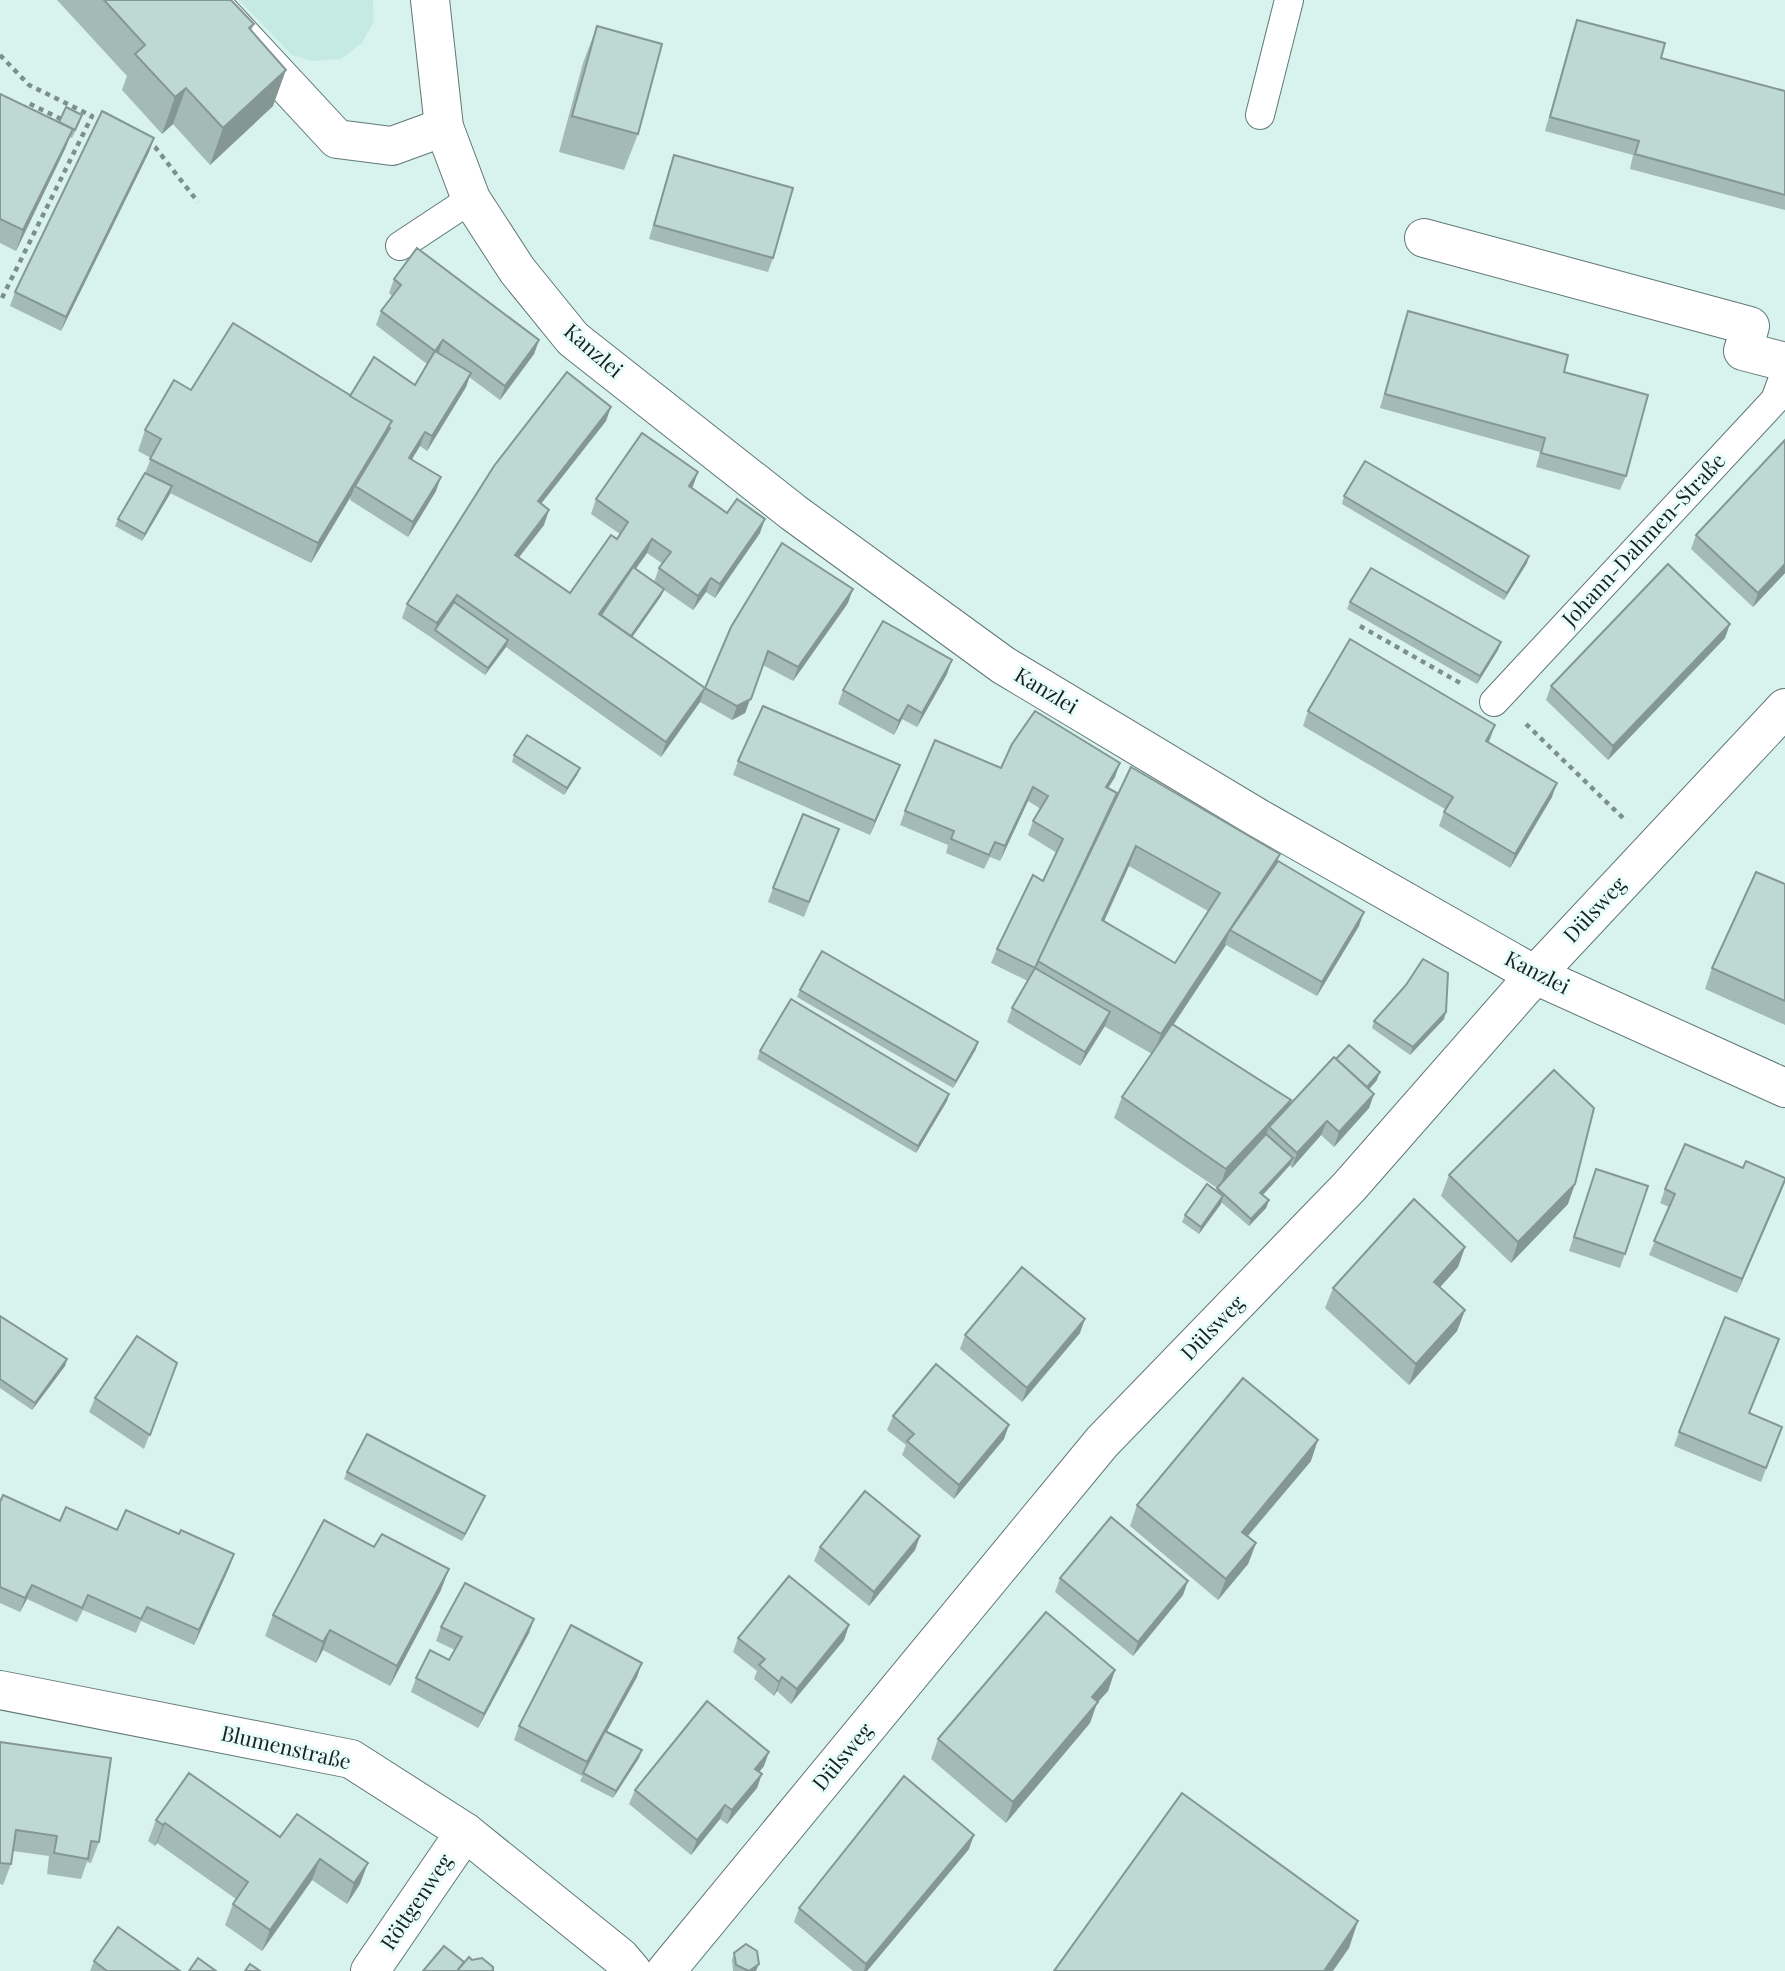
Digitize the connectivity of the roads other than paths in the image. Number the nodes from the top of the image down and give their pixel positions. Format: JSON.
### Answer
{"nodes":[{"id":1,"x":208,"y":0,"type":"edge"},
{"id":2,"x":430,"y":0,"type":"edge"},
{"id":3,"x":1289,"y":0,"type":"edge"},
{"id":4,"x":1260,"y":115,"type":"dead end"},
{"id":5,"x":444,"y":127,"type":"junction"},
{"id":6,"x":471,"y":200,"type":"junction"},
{"id":7,"x":1424,"y":237,"type":"dead end"},
{"id":8,"x":400,"y":246,"type":"dead end"},
{"id":9,"x":1785,"y":362,"type":"edge"},
{"id":10,"x":1785,"y":373,"type":"edge"},
{"id":11,"x":1494,"y":702,"type":"dead end"},
{"id":12,"x":1785,"y":708,"type":"edge"},
{"id":13,"x":1535,"y":975,"type":"junction"},
{"id":14,"x":1785,"y":1088,"type":"edge"},
{"id":15,"x":0,"y":1690,"type":"edge"},
{"id":16,"x":465,"y":1832,"type":"junction"},
{"id":17,"x":370,"y":1971,"type":"edge"},
{"id":18,"x":632,"y":1971,"type":"edge"},
{"id":19,"x":666,"y":1971,"type":"edge"}],
"edges":[{"from":1,"to":5,"type":"street"},
{"from":2,"to":5,"type":"street","name":"Kanzlei"},
{"from":3,"to":4,"type":"lane"},
{"from":5,"to":6,"type":"street","name":"Kanzlei"},
{"from":6,"to":8,"type":"lane"},
{"from":6,"to":13,"type":"street","name":"Kanzlei"},
{"from":7,"to":9,"type":"street"},
{"from":10,"to":11,"type":"lane","name":"Johann-Dahmen-Straße"},
{"from":12,"to":13,"type":"street","name":"Dülsweg"},
{"from":13,"to":14,"type":"street","name":"Kanzlei"},
{"from":13,"to":19,"type":"street","name":"Dülsweg"},
{"from":15,"to":16,"type":"street","name":"Blumenstraße"},
{"from":16,"to":17,"type":"street","name":"Röttgenweg"},
{"from":16,"to":18,"type":"street","name":"Blumenstraße"}]}
